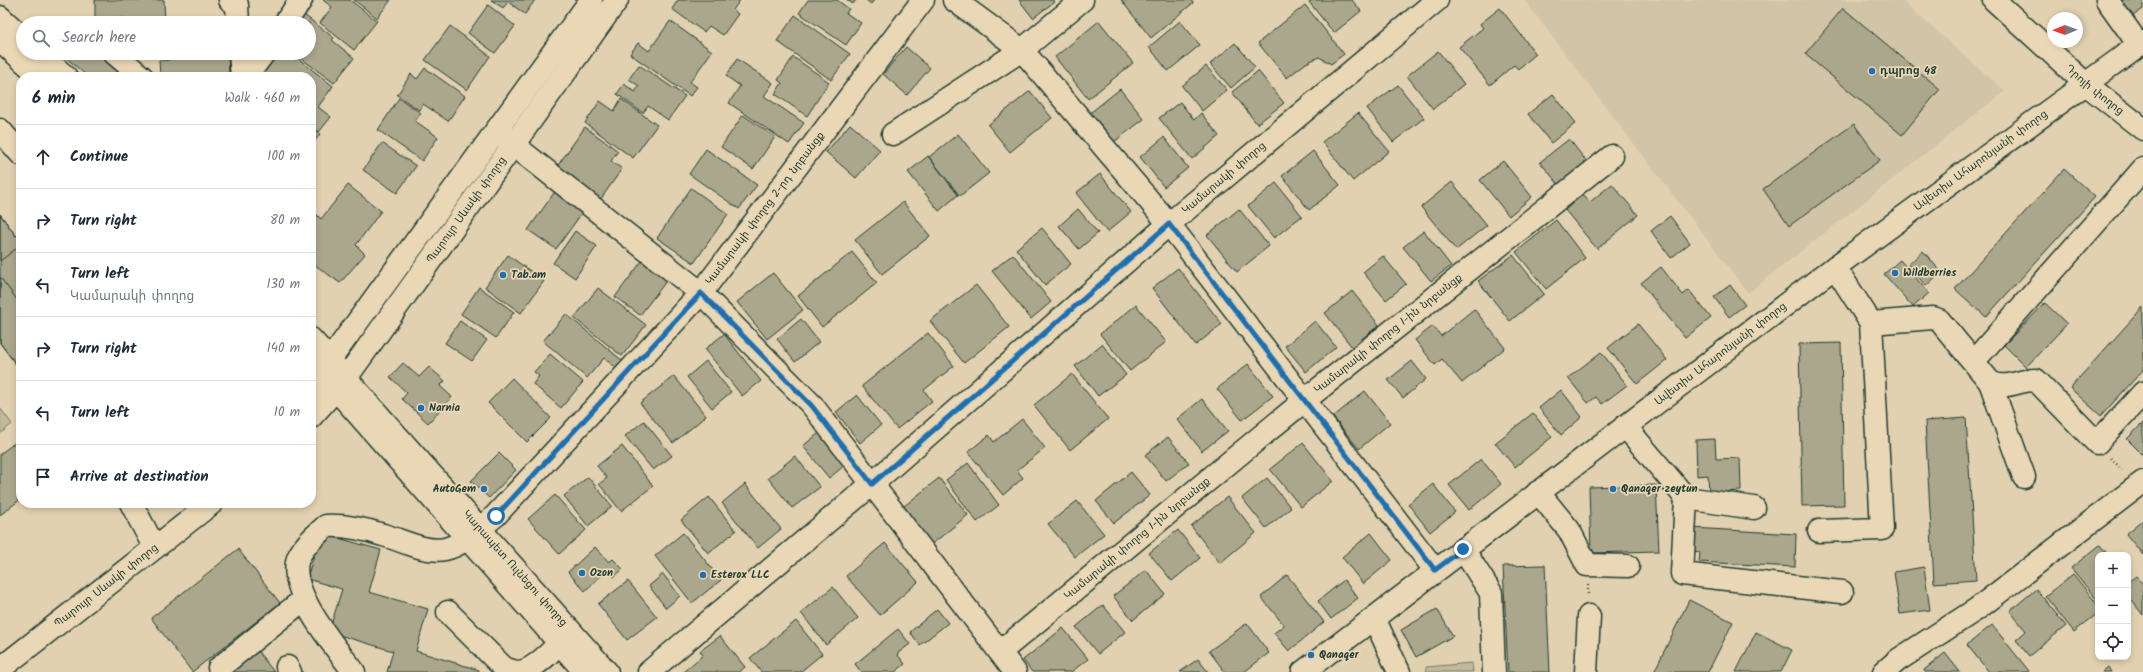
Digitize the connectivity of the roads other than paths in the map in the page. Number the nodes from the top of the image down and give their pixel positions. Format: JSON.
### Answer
{"nodes":[{"id":1,"x":230,"y":0,"type":"edge"},
{"id":2,"x":301,"y":0,"type":"edge"},
{"id":3,"x":591,"y":0,"type":"edge"},
{"id":4,"x":617,"y":0,"type":"edge"},
{"id":5,"x":923,"y":0,"type":"edge"},
{"id":6,"x":954,"y":0,"type":"edge"},
{"id":7,"x":1082,"y":0,"type":"edge"},
{"id":8,"x":1437,"y":0,"type":"edge"},
{"id":9,"x":1994,"y":0,"type":"edge"},
{"id":10,"x":2107,"y":0,"type":"edge"},
{"id":11,"x":238,"y":16,"type":"edge"},
{"id":12,"x":290,"y":16,"type":"edge"},
{"id":13,"x":0,"y":18,"type":"edge"},
{"id":14,"x":16,"y":32,"type":"edge"},
{"id":15,"x":0,"y":40,"type":"edge"},
{"id":16,"x":2141,"y":43,"type":"edge"},
{"id":17,"x":1022,"y":50,"type":"junction"},
{"id":18,"x":16,"y":54,"type":"edge"},
{"id":19,"x":22,"y":60,"type":"edge"},
{"id":20,"x":47,"y":60,"type":"edge"},
{"id":21,"x":122,"y":60,"type":"edge"},
{"id":22,"x":241,"y":60,"type":"edge"},
{"id":23,"x":259,"y":60,"type":"edge"},
{"id":24,"x":35,"y":72,"type":"edge"},
{"id":25,"x":60,"y":72,"type":"edge"},
{"id":26,"x":136,"y":72,"type":"edge"},
{"id":27,"x":242,"y":72,"type":"edge"},
{"id":28,"x":250,"y":72,"type":"edge"},
{"id":29,"x":2087,"y":85,"type":"junction"},
{"id":30,"x":0,"y":130,"type":"edge"},
{"id":31,"x":2143,"y":130,"type":"edge"},
{"id":32,"x":496,"y":131,"type":"junction"},
{"id":33,"x":893,"y":134,"type":"dead end"},
{"id":34,"x":514,"y":144,"type":"junction"},
{"id":35,"x":16,"y":148,"type":"edge"},
{"id":36,"x":1612,"y":156,"type":"dead end"},
{"id":37,"x":2143,"y":169,"type":"edge"},
{"id":38,"x":1169,"y":224,"type":"junction"},
{"id":39,"x":1835,"y":267,"type":"junction"},
{"id":40,"x":701,"y":293,"type":"junction"},
{"id":41,"x":1872,"y":323,"type":"junction"},
{"id":42,"x":1974,"y":361,"type":"junction"},
{"id":43,"x":318,"y":370,"type":"edge"},
{"id":44,"x":1990,"y":382,"type":"junction"},
{"id":45,"x":341,"y":384,"type":"junction"},
{"id":46,"x":2143,"y":393,"type":"edge"},
{"id":47,"x":1305,"y":400,"type":"junction"},
{"id":48,"x":316,"y":412,"type":"edge"},
{"id":49,"x":1625,"y":426,"type":"junction"},
{"id":50,"x":2024,"y":477,"type":"dead end"},
{"id":51,"x":872,"y":484,"type":"junction"},
{"id":52,"x":2140,"y":485,"type":"edge"},
{"id":53,"x":1538,"y":492,"type":"junction"},
{"id":54,"x":1686,"y":498,"type":"junction"},
{"id":55,"x":134,"y":508,"type":"edge"},
{"id":56,"x":184,"y":508,"type":"edge"},
{"id":57,"x":206,"y":508,"type":"edge"},
{"id":58,"x":1754,"y":508,"type":"dead end"},
{"id":59,"x":1819,"y":531,"type":"dead end"},
{"id":60,"x":474,"y":533,"type":"junction"},
{"id":61,"x":149,"y":537,"type":"junction"},
{"id":62,"x":1463,"y":549,"type":"junction"},
{"id":63,"x":1628,"y":566,"type":"dead end"},
{"id":64,"x":1435,"y":570,"type":"junction"},
{"id":65,"x":1842,"y":592,"type":"dead end"},
{"id":66,"x":304,"y":599,"type":"junction"},
{"id":67,"x":448,"y":612,"type":"dead end"},
{"id":68,"x":1589,"y":616,"type":"road end"},
{"id":69,"x":1374,"y":618,"type":"junction"},
{"id":70,"x":565,"y":638,"type":"junction"},
{"id":71,"x":0,"y":652,"type":"edge"},
{"id":72,"x":1000,"y":652,"type":"junction"},
{"id":73,"x":219,"y":668,"type":"dead end"},
{"id":74,"x":0,"y":670,"type":"edge"},
{"id":75,"x":354,"y":672,"type":"edge"},
{"id":76,"x":585,"y":672,"type":"edge"},
{"id":77,"x":607,"y":672,"type":"edge"},
{"id":78,"x":649,"y":672,"type":"edge"},
{"id":79,"x":1015,"y":672,"type":"edge"},
{"id":80,"x":1303,"y":672,"type":"edge"},
{"id":81,"x":1399,"y":672,"type":"edge"},
{"id":82,"x":1494,"y":672,"type":"edge"},
{"id":83,"x":1586,"y":672,"type":"edge"},
{"id":84,"x":1884,"y":672,"type":"edge"}],
"edges":[{"from":1,"to":11,"type":"street"},
{"from":2,"to":12,"type":"street"},
{"from":3,"to":32,"type":"street","name":"Պարույր Սևակի փողոց"},
{"from":4,"to":34,"type":"street","name":"Պարույր Սևակի փողոց"},
{"from":5,"to":40,"type":"street","name":"Կամարակի փողոց 2-րդ նրբանցք"},
{"from":6,"to":17,"type":"street"},
{"from":7,"to":17,"type":"street"},
{"from":8,"to":38,"type":"street","name":"Կամարակի փողոց"},
{"from":9,"to":29,"type":"street","name":"Դրոյի փողոց"},
{"from":10,"to":16,"type":"street"},
{"from":13,"to":14,"type":"street"},
{"from":15,"to":18,"type":"street"},
{"from":16,"to":29,"type":"street","name":"Ավետիս Ահարոնյանի փողոց"},
{"from":17,"to":33,"type":"street"},
{"from":17,"to":38,"type":"street"},
{"from":19,"to":24,"type":"street"},
{"from":20,"to":25,"type":"street"},
{"from":21,"to":26,"type":"street"},
{"from":22,"to":27,"type":"street"},
{"from":23,"to":28,"type":"street"},
{"from":29,"to":31,"type":"street","name":"Դրոյի փողոց"},
{"from":29,"to":39,"type":"street","name":"Ավետիս Ահարոնյանի փողոց"},
{"from":30,"to":35,"type":"street"},
{"from":32,"to":34,"type":"street"},
{"from":32,"to":43,"type":"street","name":"Պարույր Սևակի փողոց"},
{"from":34,"to":40,"type":"street"},
{"from":34,"to":45,"type":"street","name":"Պարույր Սևակի փողոց"},
{"from":36,"to":47,"type":"street","name":"Կամարակի փողոց 1-ին նրբանցք"},
{"from":37,"to":42,"type":"street"},
{"from":38,"to":47,"type":"street"},
{"from":38,"to":51,"type":"street","name":"Կամարակի փողոց"},
{"from":39,"to":41,"type":"street"},
{"from":39,"to":49,"type":"street","name":"Ավետիս Ահարոնյանի փողոց"},
{"from":40,"to":51,"type":"street"},
{"from":40,"to":60,"type":"street","name":"Կամարակի փողոց 2-րդ նրբանցք"},
{"from":41,"to":42,"type":"street"},
{"from":41,"to":59,"type":"street"},
{"from":42,"to":44,"type":"street"},
{"from":43,"to":45,"type":"street","name":"Կարապետ Ուլնեցու փողոց"},
{"from":44,"to":46,"type":"street"},
{"from":44,"to":50,"type":"street"},
{"from":45,"to":48,"type":"street","name":"Պարույր Սևակի փողոց"},
{"from":45,"to":60,"type":"street","name":"Կարապետ Ուլնեցու փողոց"},
{"from":47,"to":64,"type":"street"},
{"from":47,"to":72,"type":"street","name":"Կամարակի փողոց 1-ին նրբանցք"},
{"from":49,"to":53,"type":"street","name":"Ավետիս Ահարոնյանի փողոց"},
{"from":49,"to":54,"type":"street"},
{"from":51,"to":72,"type":"street"},
{"from":51,"to":78,"type":"street","name":"Կամարակի փողոց"},
{"from":52,"to":84,"type":"street"},
{"from":53,"to":62,"type":"street","name":"Ավետիս Ահարոնյանի փողոց"},
{"from":53,"to":63,"type":"street"},
{"from":54,"to":58,"type":"street"},
{"from":54,"to":65,"type":"street"},
{"from":55,"to":61,"type":"street"},
{"from":56,"to":61,"type":"street","name":"Պարույր Սևակի փողոց"},
{"from":57,"to":74,"type":"street","name":"Պարույր Սևակի փողոց"},
{"from":60,"to":66,"type":"street","name":"Կամարակի փողոց 2-րդ նրբանցք"},
{"from":60,"to":70,"type":"street","name":"Կարապետ Ուլնեցու փողոց"},
{"from":61,"to":71,"type":"street","name":"Պարույր Սևակի փողոց"},
{"from":62,"to":64,"type":"street","name":"Ավետիս Ահարոնյանի փողոց"},
{"from":62,"to":82,"type":"street"},
{"from":64,"to":69,"type":"street","name":"Ավետիս Ահարոնյանի փողոց"},
{"from":66,"to":73,"type":"street"},
{"from":66,"to":75,"type":"street"},
{"from":67,"to":70,"type":"street"},
{"from":68,"to":83,"type":"street"},
{"from":69,"to":80,"type":"street","name":"Ավետիս Ահարոնյանի փողոց"},
{"from":69,"to":81,"type":"street"},
{"from":70,"to":76,"type":"street","name":"Կարապետ Ուլնեցու փողոց"},
{"from":70,"to":77,"type":"street","name":"Կարապետ Ուլնեցու փողոց"},
{"from":72,"to":79,"type":"street"}]}
